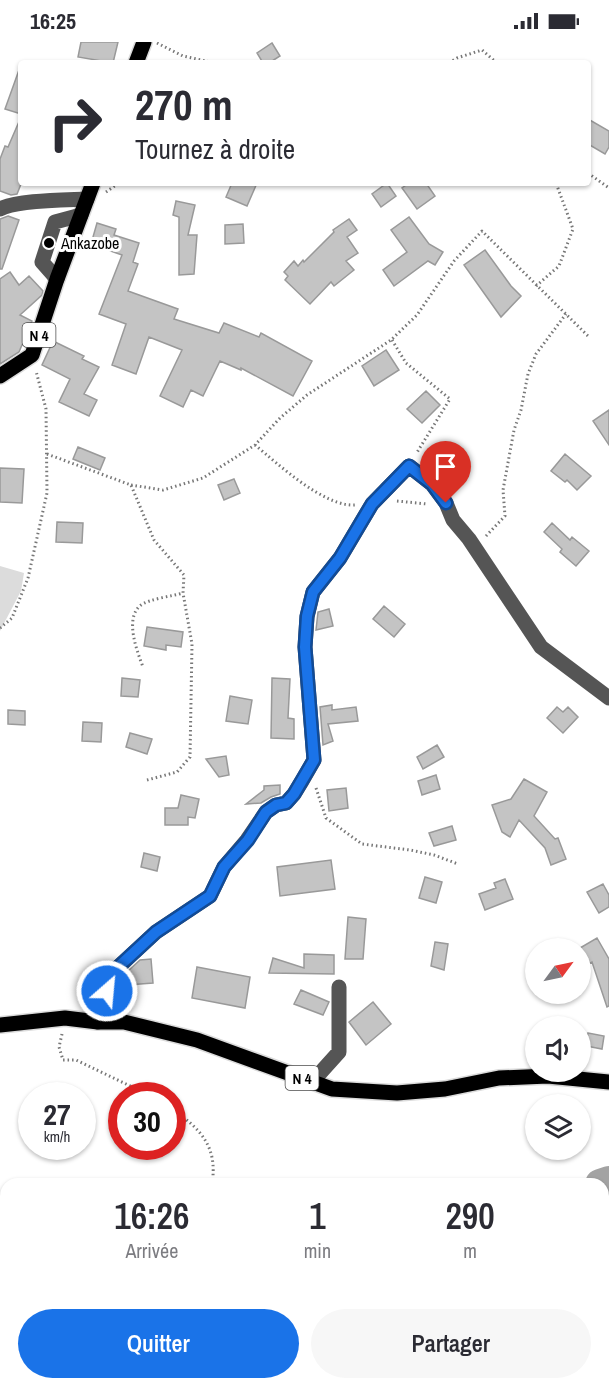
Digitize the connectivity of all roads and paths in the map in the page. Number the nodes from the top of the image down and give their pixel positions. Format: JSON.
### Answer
{"nodes":[{"id":1,"x":144,"y":42,"type":"edge"},
{"id":2,"x":156,"y":42,"type":"edge"},
{"id":3,"x":137,"y":60,"type":"edge"},
{"id":4,"x":201,"y":60,"type":"edge"},
{"id":5,"x":454,"y":60,"type":"edge"},
{"id":6,"x":494,"y":60,"type":"edge"},
{"id":7,"x":591,"y":174,"type":"edge"},
{"id":8,"x":92,"y":186,"type":"edge"},
{"id":9,"x":557,"y":186,"type":"edge"},
{"id":10,"x":609,"y":188,"type":"edge"},
{"id":11,"x":87,"y":199,"type":"junction"},
{"id":12,"x":0,"y":209,"type":"edge"},
{"id":13,"x":81,"y":215,"type":"junction"},
{"id":14,"x":57,"y":279,"type":"junction"},
{"id":15,"x":536,"y":286,"type":"junction"},
{"id":16,"x":566,"y":314,"type":"junction"},
{"id":17,"x":588,"y":336,"type":"dead end"},
{"id":18,"x":392,"y":340,"type":"junction"},
{"id":19,"x":32,"y":355,"type":"junction"},
{"id":20,"x":0,"y":376,"type":"edge"},
{"id":21,"x":255,"y":445,"type":"junction"},
{"id":22,"x":47,"y":454,"type":"junction"},
{"id":23,"x":409,"y":466,"type":"junction"},
{"id":24,"x":131,"y":485,"type":"junction"},
{"id":25,"x":446,"y":503,"type":"junction"},
{"id":26,"x":372,"y":504,"type":"junction"},
{"id":27,"x":475,"y":547,"type":"junction"},
{"id":28,"x":183,"y":593,"type":"junction"},
{"id":29,"x":0,"y":628,"type":"edge"},
{"id":30,"x":143,"y":667,"type":"dead end"},
{"id":31,"x":609,"y":698,"type":"edge"},
{"id":32,"x":314,"y":760,"type":"junction"},
{"id":33,"x":147,"y":780,"type":"dead end"},
{"id":34,"x":458,"y":864,"type":"dead end"},
{"id":35,"x":339,"y":987,"type":"dead end"},
{"id":36,"x":65,"y":1018,"type":"junction"},
{"id":37,"x":98,"y":1022,"type":"junction"},
{"id":38,"x":0,"y":1025,"type":"edge"},
{"id":39,"x":122,"y":1082,"type":"edge"},
{"id":40,"x":312,"y":1082,"type":"junction"},
{"id":41,"x":609,"y":1082,"type":"edge"},
{"id":42,"x":186,"y":1119,"type":"edge"},
{"id":43,"x":213,"y":1178,"type":"edge"}],
"edges":[{"from":1,"to":3,"type":"main road"},
{"from":2,"to":4,"type":"path"},
{"from":5,"to":6,"type":"path"},
{"from":7,"to":10,"type":"path"},
{"from":8,"to":11,"type":"main road","number":"N 4"},
{"from":9,"to":15,"type":"path"},
{"from":11,"to":12,"type":"street"},
{"from":11,"to":13,"type":"main road","number":"N 4"},
{"from":13,"to":14,"type":"main road","number":"N 4"},
{"from":13,"to":14,"type":"street"},
{"from":14,"to":19,"type":"main road","number":"N 4"},
{"from":15,"to":16,"type":"path"},
{"from":15,"to":18,"type":"path"},
{"from":16,"to":17,"type":"path"},
{"from":16,"to":27,"type":"path"},
{"from":18,"to":21,"type":"path"},
{"from":18,"to":23,"type":"path"},
{"from":19,"to":20,"type":"main road","number":"N 4"},
{"from":19,"to":22,"type":"path"},
{"from":21,"to":24,"type":"path"},
{"from":21,"to":26,"type":"path"},
{"from":22,"to":24,"type":"path"},
{"from":22,"to":29,"type":"path"},
{"from":23,"to":25,"type":"street"},
{"from":23,"to":26,"type":"street"},
{"from":24,"to":28,"type":"path"},
{"from":25,"to":26,"type":"path"},
{"from":25,"to":27,"type":"street"},
{"from":26,"to":32,"type":"street"},
{"from":27,"to":31,"type":"street"},
{"from":28,"to":30,"type":"path"},
{"from":28,"to":33,"type":"path"},
{"from":32,"to":34,"type":"path"},
{"from":32,"to":37,"type":"street"},
{"from":35,"to":40,"type":"street"},
{"from":36,"to":37,"type":"main road","number":"N 4"},
{"from":36,"to":38,"type":"main road","number":"N 4"},
{"from":36,"to":39,"type":"path"},
{"from":37,"to":40,"type":"main road","number":"N 4"},
{"from":40,"to":41,"type":"main road","number":"N 4"},
{"from":42,"to":43,"type":"path"}]}
